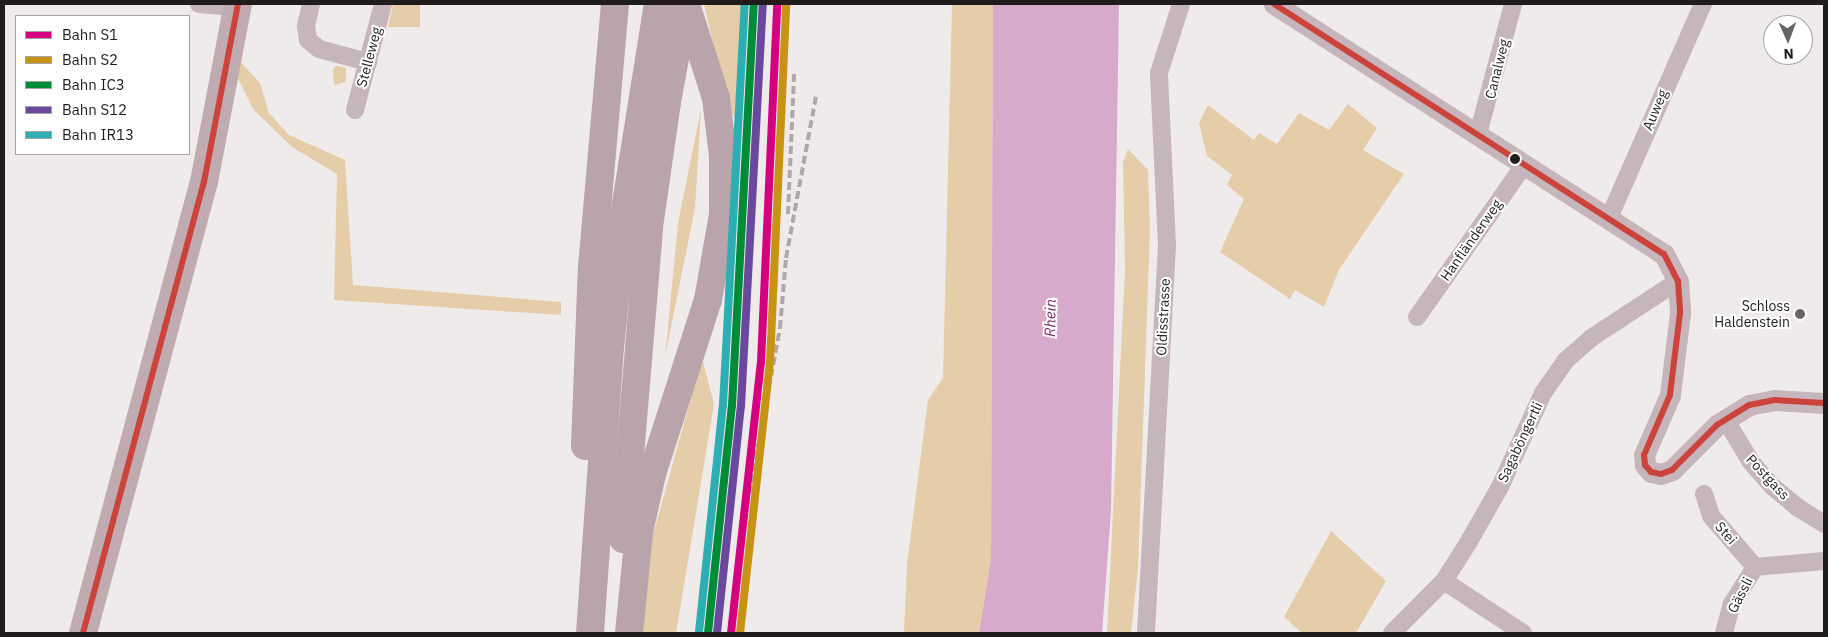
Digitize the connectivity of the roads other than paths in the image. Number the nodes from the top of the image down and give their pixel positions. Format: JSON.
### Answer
{"nodes":[{"id":1,"x":199,"y":4,"type":"edge"},
{"id":2,"x":311,"y":4,"type":"edge"},
{"id":3,"x":383,"y":4,"type":"edge"},
{"id":4,"x":615,"y":4,"type":"edge"},
{"id":5,"x":658,"y":4,"type":"edge"},
{"id":6,"x":686,"y":4,"type":"edge"},
{"id":7,"x":1181,"y":4,"type":"edge"},
{"id":8,"x":1513,"y":4,"type":"edge"},
{"id":9,"x":1703,"y":4,"type":"edge"},
{"id":10,"x":237,"y":6,"type":"edge"},
{"id":11,"x":1283,"y":6,"type":"edge"},
{"id":12,"x":368,"y":62,"type":"junction"},
{"id":13,"x":355,"y":110,"type":"dead end"},
{"id":14,"x":1478,"y":134,"type":"junction"},
{"id":15,"x":1525,"y":164,"type":"junction"},
{"id":16,"x":1609,"y":218,"type":"junction"},
{"id":17,"x":1678,"y":281,"type":"junction"},
{"id":18,"x":1417,"y":317,"type":"dead end"},
{"id":19,"x":1824,"y":403,"type":"edge"},
{"id":20,"x":1725,"y":419,"type":"junction"},
{"id":21,"x":1704,"y":494,"type":"dead end"},
{"id":22,"x":1824,"y":524,"type":"edge"},
{"id":23,"x":1824,"y":561,"type":"edge"},
{"id":24,"x":1755,"y":567,"type":"junction"},
{"id":25,"x":1444,"y":580,"type":"junction"},
{"id":26,"x":83,"y":633,"type":"edge"},
{"id":27,"x":577,"y":633,"type":"edge"},
{"id":28,"x":590,"y":633,"type":"edge"},
{"id":29,"x":617,"y":633,"type":"edge"},
{"id":30,"x":629,"y":633,"type":"edge"},
{"id":31,"x":1146,"y":633,"type":"edge"},
{"id":32,"x":1392,"y":633,"type":"edge"},
{"id":33,"x":1523,"y":633,"type":"edge"},
{"id":34,"x":1724,"y":633,"type":"edge"}],
"edges":[{"from":1,"to":10,"type":"street"},
{"from":2,"to":12,"type":"street"},
{"from":3,"to":12,"type":"street","name":"Stelleweg"},
{"from":4,"to":27,"type":"highway"},
{"from":5,"to":28,"type":"highway"},
{"from":6,"to":29,"type":"highway"},
{"from":6,"to":30,"type":"highway"},
{"from":7,"to":31,"type":"street","name":"Oldisstrasse"},
{"from":8,"to":14,"type":"street","name":"Canalweg"},
{"from":9,"to":16,"type":"street","name":"Auweg"},
{"from":10,"to":26,"type":"main road"},
{"from":11,"to":14,"type":"street"},
{"from":12,"to":13,"type":"street","name":"Stelleweg"},
{"from":14,"to":15,"type":"street"},
{"from":15,"to":16,"type":"street"},
{"from":15,"to":18,"type":"street","name":"Hanfländerweg"},
{"from":16,"to":17,"type":"street"},
{"from":17,"to":20,"type":"street"},
{"from":17,"to":25,"type":"street","name":"Sagaböngertli"},
{"from":19,"to":20,"type":"street"},
{"from":20,"to":22,"type":"street","name":"Postgass"},
{"from":21,"to":24,"type":"street","name":"Stei"},
{"from":23,"to":24,"type":"street","name":"Gässli"},
{"from":24,"to":34,"type":"street","name":"Gässli"},
{"from":25,"to":32,"type":"street","name":"Sagaböngertli"},
{"from":25,"to":33,"type":"street"}]}
